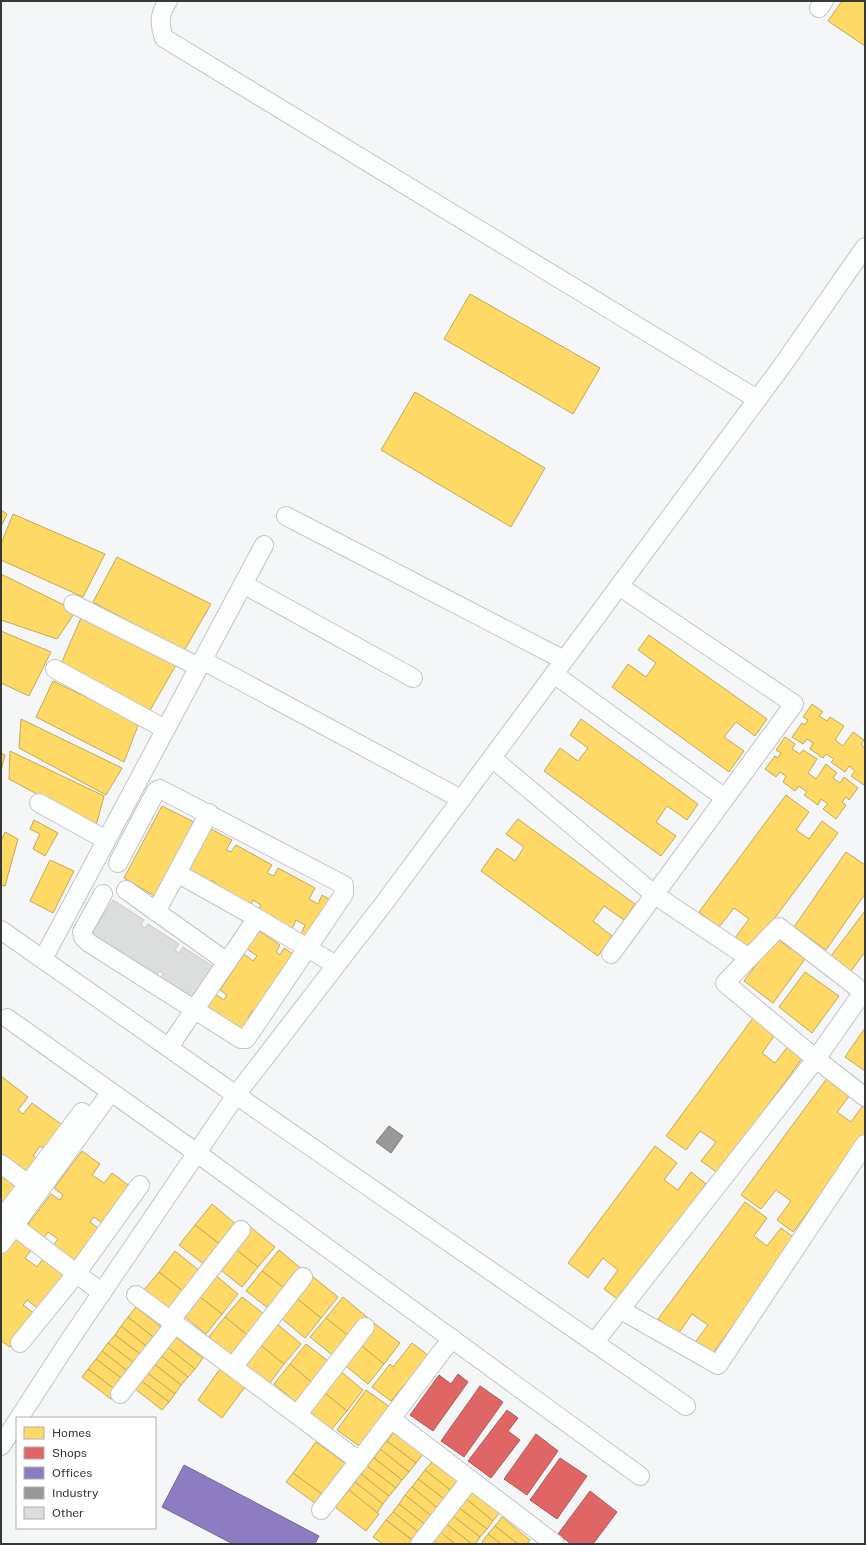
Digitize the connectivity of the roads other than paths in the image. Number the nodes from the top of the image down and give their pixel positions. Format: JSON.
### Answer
{"nodes":[{"id":1,"x":168,"y":1,"type":"edge"},
{"id":2,"x":865,"y":248,"type":"edge"},
{"id":3,"x":757,"y":399,"type":"junction"},
{"id":4,"x":286,"y":516,"type":"dead end"},
{"id":5,"x":264,"y":545,"type":"dead end"},
{"id":6,"x":243,"y":584,"type":"junction"},
{"id":7,"x":619,"y":586,"type":"junction"},
{"id":8,"x":73,"y":604,"type":"dead end"},
{"id":9,"x":200,"y":663,"type":"junction"},
{"id":10,"x":559,"y":667,"type":"junction"},
{"id":11,"x":55,"y":669,"type":"dead end"},
{"id":12,"x":413,"y":678,"type":"dead end"},
{"id":13,"x":165,"y":729,"type":"junction"},
{"id":14,"x":492,"y":758,"type":"junction"},
{"id":15,"x":725,"y":798,"type":"junction"},
{"id":16,"x":461,"y":799,"type":"junction"},
{"id":17,"x":39,"y":803,"type":"dead end"},
{"id":18,"x":209,"y":814,"type":"junction"},
{"id":19,"x":106,"y":840,"type":"junction"},
{"id":20,"x":118,"y":863,"type":"dead end"},
{"id":21,"x":178,"y":873,"type":"junction"},
{"id":22,"x":126,"y":890,"type":"dead end"},
{"id":23,"x":102,"y":894,"type":"dead end"},
{"id":24,"x":655,"y":895,"type":"junction"},
{"id":25,"x":156,"y":912,"type":"junction"},
{"id":26,"x":257,"y":918,"type":"junction"},
{"id":27,"x":1,"y":930,"type":"edge"},
{"id":28,"x":308,"y":948,"type":"junction"},
{"id":29,"x":611,"y":954,"type":"dead end"},
{"id":30,"x":749,"y":958,"type":"junction"},
{"id":31,"x":42,"y":959,"type":"junction"},
{"id":32,"x":227,"y":962,"type":"junction"},
{"id":33,"x":336,"y":965,"type":"junction"},
{"id":34,"x":195,"y":1010,"type":"junction"},
{"id":35,"x":6,"y":1024,"type":"edge"},
{"id":36,"x":169,"y":1048,"type":"junction"},
{"id":37,"x":816,"y":1059,"type":"junction"},
{"id":38,"x":106,"y":1089,"type":"junction"},
{"id":39,"x":236,"y":1095,"type":"junction"},
{"id":40,"x":865,"y":1097,"type":"edge"},
{"id":41,"x":865,"y":1144,"type":"edge"},
{"id":42,"x":197,"y":1153,"type":"junction"},
{"id":43,"x":1,"y":1164,"type":"edge"},
{"id":44,"x":28,"y":1184,"type":"junction"},
{"id":45,"x":140,"y":1185,"type":"dead end"},
{"id":46,"x":8,"y":1223,"type":"edge"},
{"id":47,"x":241,"y":1230,"type":"dead end"},
{"id":48,"x":1,"y":1244,"type":"edge"},
{"id":49,"x":76,"y":1274,"type":"junction"},
{"id":50,"x":304,"y":1277,"type":"dead end"},
{"id":51,"x":102,"y":1293,"type":"junction"},
{"id":52,"x":136,"y":1294,"type":"dead end"},
{"id":53,"x":621,"y":1310,"type":"junction"},
{"id":54,"x":173,"y":1322,"type":"junction"},
{"id":55,"x":365,"y":1327,"type":"dead end"},
{"id":56,"x":452,"y":1338,"type":"junction"},
{"id":57,"x":594,"y":1342,"type":"junction"},
{"id":58,"x":20,"y":1343,"type":"dead end"},
{"id":59,"x":233,"y":1367,"type":"junction"},
{"id":60,"x":120,"y":1394,"type":"dead end"},
{"id":61,"x":686,"y":1406,"type":"dead end"},
{"id":62,"x":297,"y":1415,"type":"junction"},
{"id":63,"x":20,"y":1417,"type":"edge"},
{"id":64,"x":391,"y":1419,"type":"junction"},
{"id":65,"x":16,"y":1423,"type":"edge"},
{"id":66,"x":1,"y":1446,"type":"edge"},
{"id":67,"x":359,"y":1461,"type":"junction"},
{"id":68,"x":640,"y":1476,"type":"dead end"},
{"id":69,"x":470,"y":1480,"type":"junction"},
{"id":70,"x":321,"y":1510,"type":"dead end"},
{"id":71,"x":420,"y":1544,"type":"edge"},
{"id":72,"x":555,"y":1544,"type":"edge"}],
"edges":[{"from":1,"to":3,"type":"street"},
{"from":2,"to":3,"type":"street"},
{"from":3,"to":7,"type":"street"},
{"from":4,"to":10,"type":"street"},
{"from":5,"to":6,"type":"street"},
{"from":6,"to":9,"type":"street"},
{"from":6,"to":12,"type":"street"},
{"from":7,"to":10,"type":"street"},
{"from":7,"to":15,"type":"street"},
{"from":8,"to":9,"type":"street"},
{"from":9,"to":13,"type":"street"},
{"from":9,"to":16,"type":"street"},
{"from":10,"to":14,"type":"street"},
{"from":10,"to":15,"type":"street"},
{"from":11,"to":13,"type":"street"},
{"from":13,"to":19,"type":"street"},
{"from":14,"to":16,"type":"street"},
{"from":14,"to":24,"type":"street"},
{"from":15,"to":24,"type":"street"},
{"from":16,"to":33,"type":"street"},
{"from":17,"to":19,"type":"street"},
{"from":18,"to":20,"type":"street"},
{"from":18,"to":21,"type":"street"},
{"from":18,"to":28,"type":"street"},
{"from":19,"to":31,"type":"street"},
{"from":21,"to":25,"type":"street"},
{"from":21,"to":26,"type":"street"},
{"from":22,"to":25,"type":"street"},
{"from":23,"to":34,"type":"street"},
{"from":24,"to":29,"type":"street"},
{"from":24,"to":30,"type":"street"},
{"from":25,"to":32,"type":"street"},
{"from":26,"to":28,"type":"street"},
{"from":26,"to":32,"type":"street"},
{"from":27,"to":31,"type":"street"},
{"from":28,"to":33,"type":"street"},
{"from":28,"to":34,"type":"street"},
{"from":30,"to":37,"type":"street"},
{"from":30,"to":37,"type":"street"},
{"from":31,"to":36,"type":"street"},
{"from":32,"to":34,"type":"street"},
{"from":33,"to":39,"type":"street"},
{"from":34,"to":36,"type":"street"},
{"from":35,"to":38,"type":"street"},
{"from":36,"to":39,"type":"street"},
{"from":37,"to":40,"type":"street"},
{"from":37,"to":53,"type":"street"},
{"from":38,"to":42,"type":"street"},
{"from":38,"to":44,"type":"street"},
{"from":38,"to":46,"type":"street"},
{"from":39,"to":42,"type":"street"},
{"from":39,"to":57,"type":"street"},
{"from":41,"to":53,"type":"street"},
{"from":42,"to":51,"type":"street"},
{"from":42,"to":56,"type":"street"},
{"from":43,"to":44,"type":"street"},
{"from":44,"to":46,"type":"street"},
{"from":45,"to":49,"type":"street"},
{"from":46,"to":48,"type":"street"},
{"from":46,"to":49,"type":"street"},
{"from":47,"to":54,"type":"street"},
{"from":49,"to":51,"type":"street"},
{"from":49,"to":58,"type":"street"},
{"from":50,"to":59,"type":"street"},
{"from":51,"to":63,"type":"street"},
{"from":52,"to":54,"type":"street"},
{"from":53,"to":57,"type":"street"},
{"from":54,"to":59,"type":"street"},
{"from":54,"to":60,"type":"street"},
{"from":55,"to":62,"type":"street"},
{"from":56,"to":64,"type":"street"},
{"from":56,"to":68,"type":"street"},
{"from":57,"to":61,"type":"street"},
{"from":59,"to":62,"type":"street"},
{"from":62,"to":67,"type":"street"},
{"from":64,"to":67,"type":"street"},
{"from":64,"to":69,"type":"street"},
{"from":65,"to":66,"type":"street"},
{"from":67,"to":70,"type":"street"},
{"from":69,"to":71,"type":"street"},
{"from":69,"to":72,"type":"street"}]}
